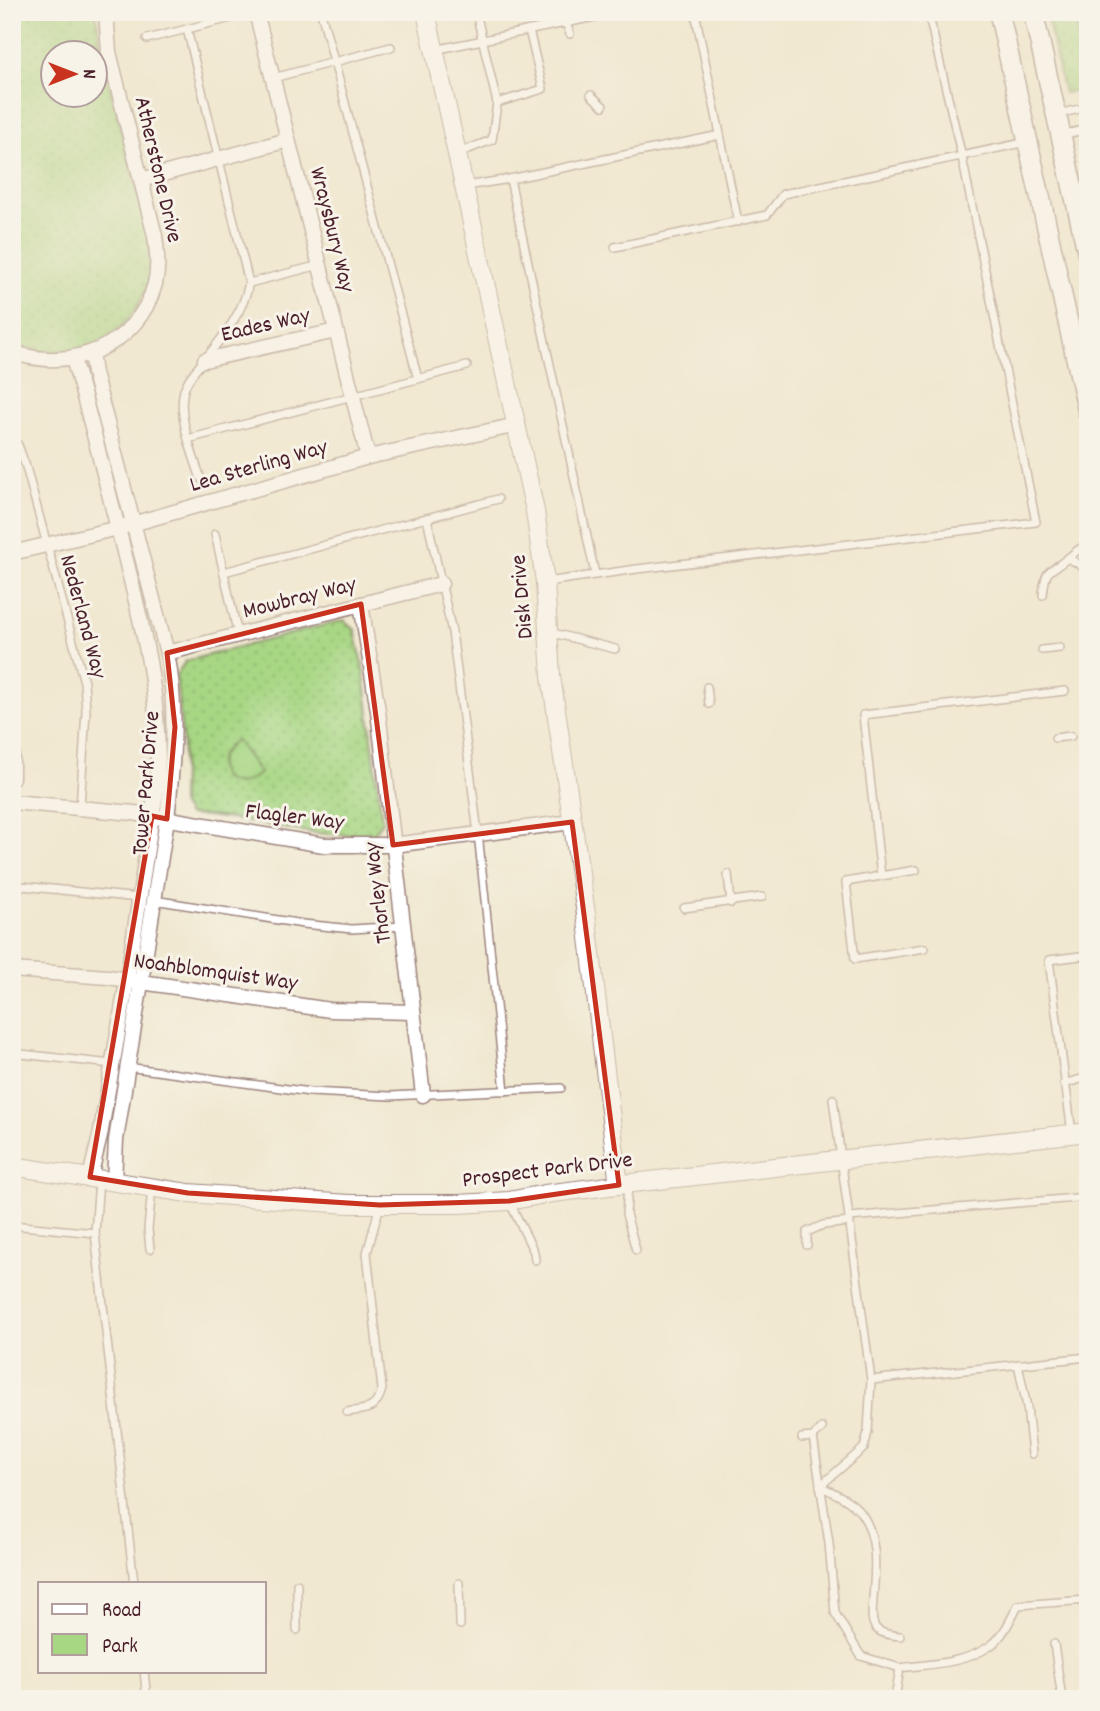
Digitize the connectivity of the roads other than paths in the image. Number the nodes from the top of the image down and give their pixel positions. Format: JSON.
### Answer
{"nodes":[{"id":1,"x":106,"y":12,"type":"edge"},
{"id":2,"x":256,"y":12,"type":"edge"},
{"id":3,"x":321,"y":12,"type":"edge"},
{"id":4,"x":426,"y":12,"type":"edge"},
{"id":5,"x":476,"y":12,"type":"edge"},
{"id":6,"x":695,"y":12,"type":"edge"},
{"id":7,"x":928,"y":12,"type":"edge"},
{"id":8,"x":999,"y":12,"type":"edge"},
{"id":9,"x":1033,"y":12,"type":"edge"},
{"id":10,"x":615,"y":13,"type":"edge"},
{"id":11,"x":566,"y":23,"type":"junction"},
{"id":12,"x":614,"y":24,"type":"dead end"},
{"id":13,"x":187,"y":29,"type":"junction"},
{"id":14,"x":529,"y":30,"type":"junction"},
{"id":15,"x":570,"y":34,"type":"dead end"},
{"id":16,"x":147,"y":39,"type":"dead end"},
{"id":17,"x":483,"y":40,"type":"junction"},
{"id":18,"x":391,"y":47,"type":"dead end"},
{"id":19,"x":433,"y":50,"type":"junction"},
{"id":20,"x":335,"y":63,"type":"junction"},
{"id":21,"x":272,"y":78,"type":"junction"},
{"id":22,"x":591,"y":95,"type":"dead end"},
{"id":23,"x":497,"y":103,"type":"junction"},
{"id":24,"x":603,"y":106,"type":"dead end"},
{"id":25,"x":1088,"y":107,"type":"edge"},
{"id":26,"x":1056,"y":114,"type":"junction"},
{"id":27,"x":1088,"y":129,"type":"edge"},
{"id":28,"x":720,"y":135,"type":"junction"},
{"id":29,"x":1060,"y":135,"type":"junction"},
{"id":30,"x":288,"y":141,"type":"junction"},
{"id":31,"x":1028,"y":142,"type":"junction"},
{"id":32,"x":457,"y":153,"type":"junction"},
{"id":33,"x":962,"y":157,"type":"junction"},
{"id":34,"x":217,"y":160,"type":"junction"},
{"id":35,"x":510,"y":179,"type":"junction"},
{"id":36,"x":141,"y":180,"type":"junction"},
{"id":37,"x":465,"y":186,"type":"junction"},
{"id":38,"x":738,"y":222,"type":"junction"},
{"id":39,"x":615,"y":247,"type":"dead end"},
{"id":40,"x":1088,"y":256,"type":"edge"},
{"id":41,"x":320,"y":265,"type":"junction"},
{"id":42,"x":248,"y":284,"type":"junction"},
{"id":43,"x":336,"y":331,"type":"junction"},
{"id":44,"x":12,"y":352,"type":"edge"},
{"id":45,"x":91,"y":353,"type":"junction"},
{"id":46,"x":73,"y":359,"type":"junction"},
{"id":47,"x":205,"y":360,"type":"junction"},
{"id":48,"x":467,"y":366,"type":"dead end"},
{"id":49,"x":418,"y":379,"type":"junction"},
{"id":50,"x":353,"y":397,"type":"junction"},
{"id":51,"x":1088,"y":412,"type":"edge"},
{"id":52,"x":517,"y":425,"type":"junction"},
{"id":53,"x":12,"y":439,"type":"edge"},
{"id":54,"x":188,"y":439,"type":"junction"},
{"id":55,"x":368,"y":457,"type":"junction"},
{"id":56,"x":201,"y":479,"type":"dead end"},
{"id":57,"x":498,"y":499,"type":"dead end"},
{"id":58,"x":427,"y":518,"type":"junction"},
{"id":59,"x":132,"y":524,"type":"junction"},
{"id":60,"x":118,"y":528,"type":"junction"},
{"id":61,"x":215,"y":534,"type":"dead end"},
{"id":62,"x":47,"y":545,"type":"junction"},
{"id":63,"x":1088,"y":545,"type":"edge"},
{"id":64,"x":12,"y":553,"type":"edge"},
{"id":65,"x":1069,"y":558,"type":"junction"},
{"id":66,"x":1088,"y":565,"type":"edge"},
{"id":67,"x":223,"y":572,"type":"junction"},
{"id":68,"x":595,"y":574,"type":"junction"},
{"id":69,"x":545,"y":582,"type":"junction"},
{"id":70,"x":442,"y":584,"type":"junction"},
{"id":71,"x":1043,"y":595,"type":"dead end"},
{"id":72,"x":360,"y":604,"type":"junction"},
{"id":73,"x":548,"y":632,"type":"junction"},
{"id":74,"x":238,"y":635,"type":"junction"},
{"id":75,"x":1060,"y":648,"type":"dead end"},
{"id":76,"x":615,"y":649,"type":"dead end"},
{"id":77,"x":1042,"y":650,"type":"dead end"},
{"id":78,"x":167,"y":653,"type":"junction"},
{"id":79,"x":707,"y":687,"type":"dead end"},
{"id":80,"x":1065,"y":691,"type":"dead end"},
{"id":81,"x":709,"y":704,"type":"dead end"},
{"id":82,"x":1071,"y":736,"type":"dead end"},
{"id":83,"x":1055,"y":738,"type":"dead end"},
{"id":84,"x":12,"y":752,"type":"edge"},
{"id":85,"x":12,"y":778,"type":"edge"},
{"id":86,"x":12,"y":802,"type":"edge"},
{"id":87,"x":80,"y":808,"type":"junction"},
{"id":88,"x":159,"y":817,"type":"junction"},
{"id":89,"x":572,"y":822,"type":"junction"},
{"id":90,"x":478,"y":833,"type":"junction"},
{"id":91,"x":393,"y":845,"type":"junction"},
{"id":92,"x":916,"y":870,"type":"dead end"},
{"id":93,"x":728,"y":874,"type":"dead end"},
{"id":94,"x":881,"y":876,"type":"junction"},
{"id":95,"x":12,"y":884,"type":"edge"},
{"id":96,"x":762,"y":897,"type":"dead end"},
{"id":97,"x":147,"y":899,"type":"junction"},
{"id":98,"x":731,"y":903,"type":"junction"},
{"id":99,"x":684,"y":908,"type":"dead end"},
{"id":100,"x":403,"y":926,"type":"junction"},
{"id":101,"x":925,"y":948,"type":"dead end"},
{"id":102,"x":1088,"y":955,"type":"edge"},
{"id":103,"x":12,"y":970,"type":"edge"},
{"id":104,"x":134,"y":982,"type":"junction"},
{"id":105,"x":414,"y":1012,"type":"junction"},
{"id":106,"x":12,"y":1054,"type":"edge"},
{"id":107,"x":112,"y":1064,"type":"junction"},
{"id":108,"x":127,"y":1067,"type":"junction"},
{"id":109,"x":1088,"y":1077,"type":"edge"},
{"id":110,"x":1064,"y":1084,"type":"junction"},
{"id":111,"x":561,"y":1088,"type":"dead end"},
{"id":112,"x":505,"y":1091,"type":"junction"},
{"id":113,"x":424,"y":1095,"type":"junction"},
{"id":114,"x":833,"y":1099,"type":"dead end"},
{"id":115,"x":1080,"y":1133,"type":"edge"},
{"id":116,"x":842,"y":1161,"type":"junction"},
{"id":117,"x":12,"y":1166,"type":"edge"},
{"id":118,"x":101,"y":1179,"type":"junction"},
{"id":119,"x":623,"y":1184,"type":"junction"},
{"id":120,"x":152,"y":1187,"type":"junction"},
{"id":121,"x":1088,"y":1197,"type":"edge"},
{"id":122,"x":509,"y":1201,"type":"junction"},
{"id":123,"x":380,"y":1205,"type":"junction"},
{"id":124,"x":849,"y":1220,"type":"junction"},
{"id":125,"x":12,"y":1225,"type":"edge"},
{"id":126,"x":95,"y":1233,"type":"junction"},
{"id":127,"x":807,"y":1245,"type":"dead end"},
{"id":128,"x":150,"y":1249,"type":"dead end"},
{"id":129,"x":636,"y":1250,"type":"dead end"},
{"id":130,"x":536,"y":1260,"type":"dead end"},
{"id":131,"x":1088,"y":1357,"type":"edge"},
{"id":132,"x":1018,"y":1364,"type":"junction"},
{"id":133,"x":871,"y":1380,"type":"junction"},
{"id":134,"x":347,"y":1412,"type":"dead end"},
{"id":135,"x":822,"y":1428,"type":"dead end"},
{"id":136,"x":813,"y":1437,"type":"junction"},
{"id":137,"x":802,"y":1438,"type":"dead end"},
{"id":138,"x":1032,"y":1454,"type":"dead end"},
{"id":139,"x":820,"y":1486,"type":"junction"},
{"id":140,"x":134,"y":1582,"type":"edge"},
{"id":141,"x":459,"y":1583,"type":"dead end"},
{"id":142,"x":297,"y":1584,"type":"dead end"},
{"id":143,"x":1088,"y":1600,"type":"edge"},
{"id":144,"x":460,"y":1625,"type":"dead end"},
{"id":145,"x":297,"y":1630,"type":"dead end"},
{"id":146,"x":900,"y":1636,"type":"dead end"},
{"id":147,"x":1054,"y":1644,"type":"dead end"},
{"id":148,"x":900,"y":1668,"type":"junction"},
{"id":149,"x":144,"y":1672,"type":"edge"},
{"id":150,"x":1061,"y":1692,"type":"dead end"},
{"id":151,"x":147,"y":1699,"type":"edge"},
{"id":152,"x":895,"y":1699,"type":"edge"}],
"edges":[{"from":1,"to":36,"type":"street","name":"Atherstone Drive"},
{"from":2,"to":13,"type":"lane"},
{"from":2,"to":21,"type":"street","name":"Wraysbury Way"},
{"from":3,"to":20,"type":"lane"},
{"from":4,"to":19,"type":"street","name":"Disk Drive"},
{"from":5,"to":17,"type":"lane"},
{"from":6,"to":28,"type":"lane"},
{"from":7,"to":33,"type":"lane"},
{"from":8,"to":31,"type":"main road"},
{"from":9,"to":26,"type":"main road"},
{"from":10,"to":11,"type":"lane"},
{"from":10,"to":12,"type":"lane"},
{"from":11,"to":14,"type":"lane"},
{"from":11,"to":15,"type":"lane"},
{"from":13,"to":16,"type":"lane"},
{"from":13,"to":34,"type":"lane"},
{"from":14,"to":17,"type":"lane"},
{"from":14,"to":23,"type":"lane"},
{"from":17,"to":19,"type":"lane"},
{"from":17,"to":23,"type":"lane"},
{"from":18,"to":20,"type":"lane"},
{"from":19,"to":32,"type":"street","name":"Disk Drive"},
{"from":20,"to":21,"type":"lane"},
{"from":20,"to":49,"type":"lane"},
{"from":21,"to":30,"type":"street","name":"Wraysbury Way"},
{"from":22,"to":24,"type":"lane"},
{"from":23,"to":32,"type":"lane"},
{"from":25,"to":26,"type":"lane"},
{"from":26,"to":29,"type":"main road"},
{"from":27,"to":29,"type":"lane"},
{"from":28,"to":35,"type":"lane"},
{"from":28,"to":38,"type":"lane"},
{"from":29,"to":40,"type":"main road"},
{"from":30,"to":34,"type":"street"},
{"from":30,"to":41,"type":"street","name":"Wraysbury Way"},
{"from":31,"to":33,"type":"lane"},
{"from":31,"to":51,"type":"main road"},
{"from":32,"to":37,"type":"street","name":"Disk Drive"},
{"from":33,"to":38,"type":"lane"},
{"from":33,"to":68,"type":"lane"},
{"from":34,"to":36,"type":"street"},
{"from":34,"to":42,"type":"lane"},
{"from":35,"to":37,"type":"lane"},
{"from":35,"to":68,"type":"lane"},
{"from":36,"to":45,"type":"street","name":"Atherstone Drive"},
{"from":37,"to":52,"type":"street","name":"Disk Drive"},
{"from":38,"to":39,"type":"lane"},
{"from":41,"to":42,"type":"lane"},
{"from":41,"to":43,"type":"street","name":"Wraysbury Way"},
{"from":42,"to":47,"type":"lane"},
{"from":43,"to":47,"type":"street","name":"Eades Way"},
{"from":43,"to":50,"type":"street","name":"Wraysbury Way"},
{"from":44,"to":46,"type":"street","name":"Atherstone Drive"},
{"from":45,"to":46,"type":"street","name":"Atherstone Drive"},
{"from":45,"to":59,"type":"street","name":"Tower Park Drive"},
{"from":46,"to":60,"type":"street","name":"Tower Park Drive"},
{"from":47,"to":54,"type":"lane"},
{"from":48,"to":49,"type":"lane"},
{"from":49,"to":50,"type":"lane"},
{"from":50,"to":54,"type":"lane"},
{"from":50,"to":55,"type":"street","name":"Wraysbury Way"},
{"from":52,"to":55,"type":"street","name":"Lea Sterling Way"},
{"from":52,"to":69,"type":"street","name":"Disk Drive"},
{"from":53,"to":62,"type":"lane","name":"Nederland Way"},
{"from":54,"to":56,"type":"lane"},
{"from":55,"to":59,"type":"street","name":"Lea Sterling Way"},
{"from":57,"to":58,"type":"lane"},
{"from":58,"to":67,"type":"lane"},
{"from":58,"to":70,"type":"lane"},
{"from":59,"to":60,"type":"street","name":"Lea Sterling Way"},
{"from":59,"to":78,"type":"street","name":"Tower Park Drive"},
{"from":60,"to":62,"type":"street","name":"Lea Sterling Way"},
{"from":60,"to":88,"type":"street","name":"Tower Park Drive"},
{"from":61,"to":67,"type":"lane"},
{"from":62,"to":64,"type":"street","name":"Lea Sterling Way"},
{"from":62,"to":87,"type":"lane","name":"Nederland Way"},
{"from":63,"to":65,"type":"lane"},
{"from":65,"to":66,"type":"lane"},
{"from":65,"to":71,"type":"lane"},
{"from":67,"to":74,"type":"lane"},
{"from":68,"to":69,"type":"lane"},
{"from":69,"to":73,"type":"street","name":"Disk Drive"},
{"from":70,"to":72,"type":"street","name":"Mowbray Way"},
{"from":70,"to":90,"type":"lane"},
{"from":72,"to":74,"type":"street","name":"Mowbray Way"},
{"from":72,"to":91,"type":"street","name":"Thorley Way"},
{"from":73,"to":76,"type":"lane"},
{"from":73,"to":89,"type":"street","name":"Disk Drive"},
{"from":74,"to":78,"type":"street","name":"Mowbray Way"},
{"from":75,"to":77,"type":"lane"},
{"from":78,"to":88,"type":"street","name":"Tower Park Drive"},
{"from":79,"to":81,"type":"lane"},
{"from":80,"to":94,"type":"lane"},
{"from":82,"to":83,"type":"lane"},
{"from":84,"to":85,"type":"street"},
{"from":86,"to":87,"type":"street","name":"Flagler Way"},
{"from":87,"to":88,"type":"street","name":"Flagler Way"},
{"from":88,"to":91,"type":"street","name":"Flagler Way"},
{"from":88,"to":97,"type":"street","name":"Tower Park Drive"},
{"from":89,"to":90,"type":"street","name":"Flagler Way"},
{"from":89,"to":119,"type":"street","name":"Disk Drive"},
{"from":90,"to":91,"type":"street","name":"Flagler Way"},
{"from":90,"to":112,"type":"lane"},
{"from":91,"to":100,"type":"street","name":"Thorley Way"},
{"from":92,"to":94,"type":"lane"},
{"from":93,"to":98,"type":"lane"},
{"from":94,"to":101,"type":"lane"},
{"from":95,"to":97,"type":"lane"},
{"from":96,"to":98,"type":"lane"},
{"from":97,"to":100,"type":"lane"},
{"from":97,"to":104,"type":"street","name":"Tower Park Drive"},
{"from":98,"to":99,"type":"lane"},
{"from":100,"to":105,"type":"street","name":"Thorley Way"},
{"from":102,"to":110,"type":"lane"},
{"from":103,"to":104,"type":"street","name":"Noahblomquist Way"},
{"from":104,"to":105,"type":"street","name":"Noahblomquist Way"},
{"from":104,"to":107,"type":"street","name":"Tower Park Drive"},
{"from":104,"to":108,"type":"street","name":"Tower Park Drive"},
{"from":105,"to":113,"type":"street","name":"Thorley Way"},
{"from":106,"to":107,"type":"lane"},
{"from":107,"to":118,"type":"street","name":"Tower Park Drive"},
{"from":108,"to":113,"type":"lane"},
{"from":108,"to":118,"type":"street","name":"Tower Park Drive"},
{"from":109,"to":110,"type":"lane"},
{"from":110,"to":115,"type":"lane"},
{"from":111,"to":112,"type":"lane"},
{"from":112,"to":113,"type":"lane"},
{"from":114,"to":116,"type":"lane"},
{"from":115,"to":116,"type":"street","name":"Prospect Park Drive"},
{"from":116,"to":119,"type":"street","name":"Prospect Park Drive"},
{"from":116,"to":124,"type":"lane"},
{"from":117,"to":118,"type":"street","name":"Prospect Park Drive"},
{"from":118,"to":120,"type":"street","name":"Prospect Park Drive"},
{"from":118,"to":126,"type":"lane"},
{"from":119,"to":122,"type":"street","name":"Prospect Park Drive"},
{"from":119,"to":129,"type":"lane"},
{"from":120,"to":123,"type":"street","name":"Prospect Park Drive"},
{"from":120,"to":128,"type":"lane"},
{"from":121,"to":124,"type":"lane"},
{"from":122,"to":123,"type":"street","name":"Prospect Park Drive"},
{"from":122,"to":130,"type":"lane"},
{"from":123,"to":134,"type":"lane"},
{"from":124,"to":127,"type":"lane"},
{"from":124,"to":133,"type":"lane"},
{"from":125,"to":126,"type":"lane"},
{"from":126,"to":140,"type":"lane"},
{"from":131,"to":132,"type":"lane"},
{"from":132,"to":133,"type":"lane"},
{"from":132,"to":138,"type":"lane"},
{"from":133,"to":139,"type":"lane"},
{"from":135,"to":136,"type":"lane"},
{"from":136,"to":137,"type":"lane"},
{"from":136,"to":139,"type":"lane"},
{"from":139,"to":146,"type":"lane"},
{"from":139,"to":148,"type":"lane"},
{"from":141,"to":144,"type":"lane"},
{"from":142,"to":145,"type":"lane"},
{"from":143,"to":148,"type":"lane"},
{"from":147,"to":150,"type":"lane"},
{"from":148,"to":152,"type":"lane"},
{"from":149,"to":151,"type":"lane"}]}
